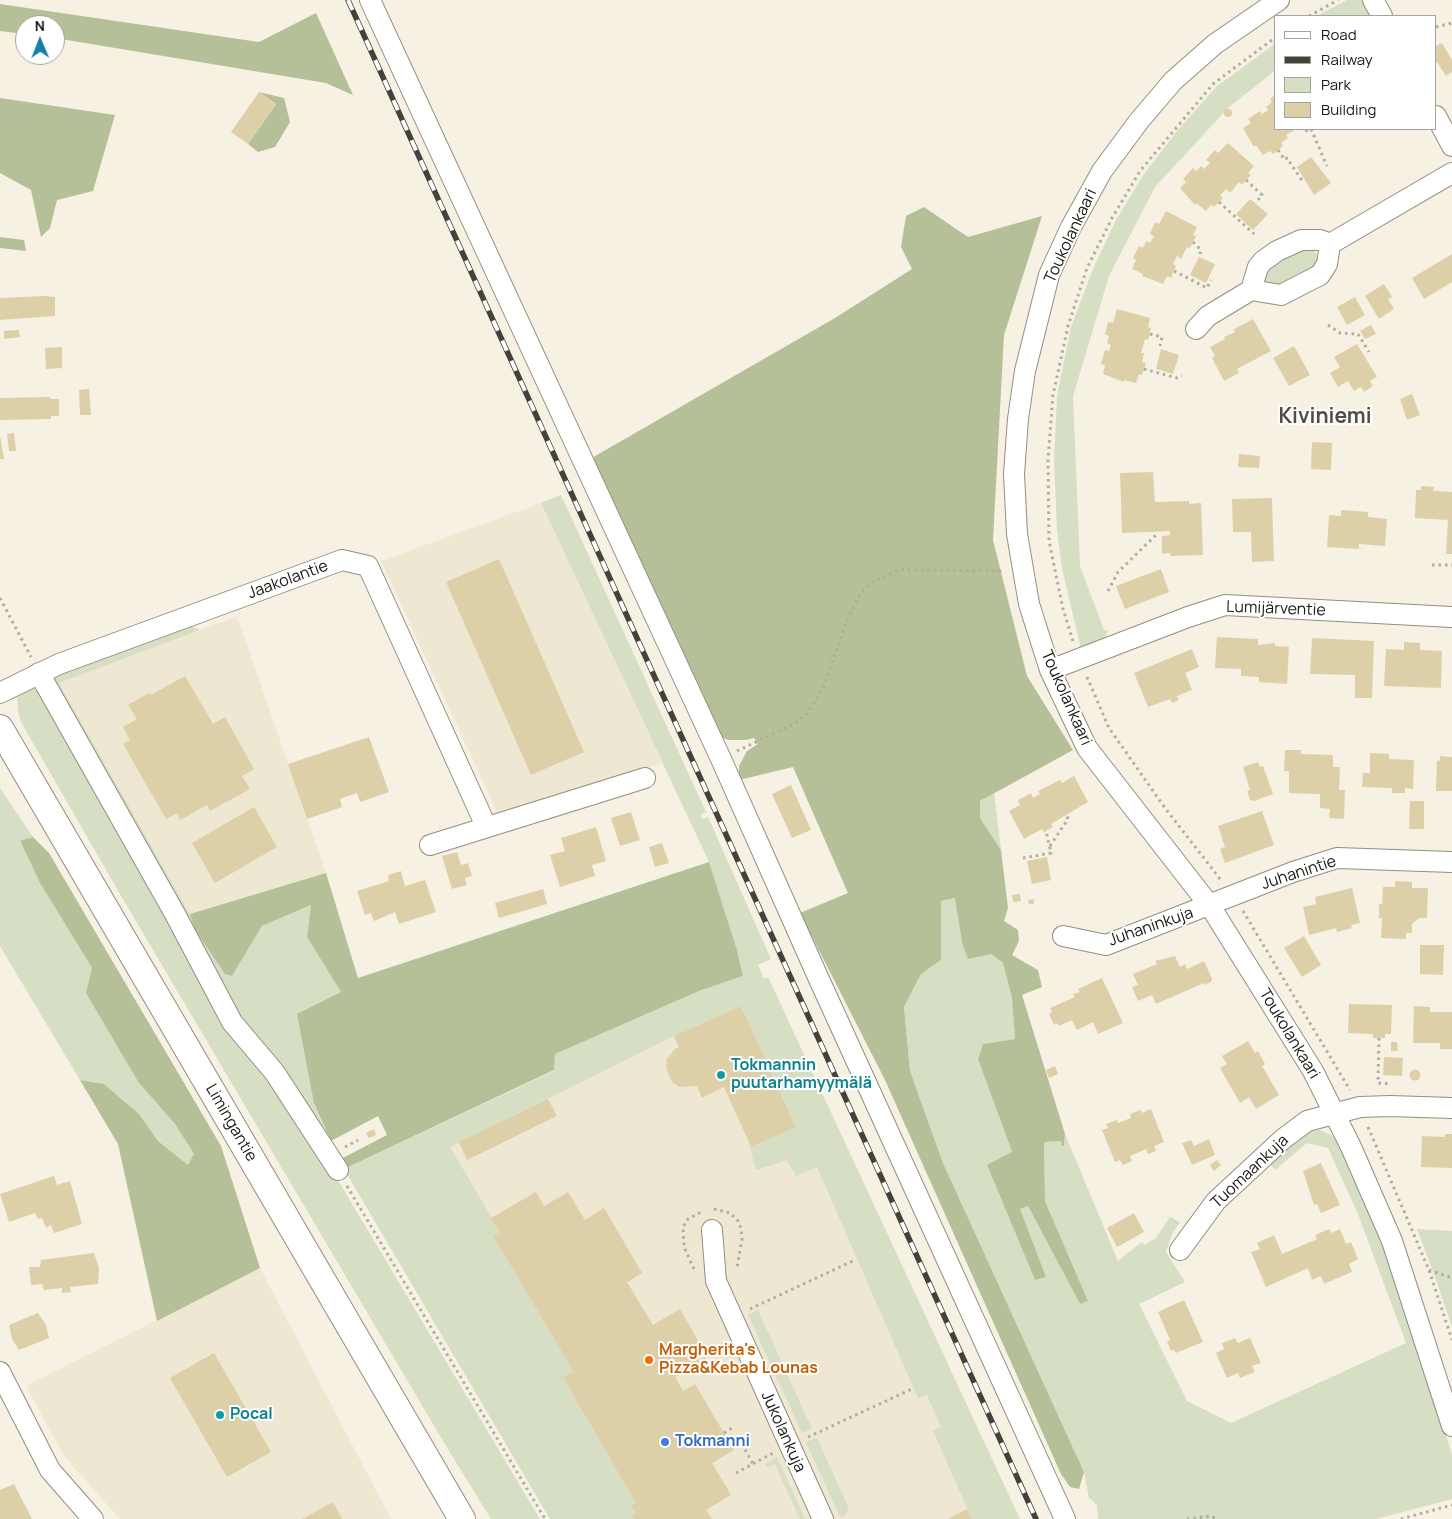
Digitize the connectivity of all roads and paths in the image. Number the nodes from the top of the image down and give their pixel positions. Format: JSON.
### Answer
{"nodes":[{"id":1,"x":370,"y":0,"type":"edge"},
{"id":2,"x":1279,"y":0,"type":"edge"},
{"id":3,"x":1338,"y":0,"type":"edge"},
{"id":4,"x":1373,"y":0,"type":"edge"},
{"id":5,"x":1311,"y":15,"type":"edge"},
{"id":6,"x":1381,"y":15,"type":"edge"},
{"id":7,"x":1452,"y":24,"type":"edge"},
{"id":8,"x":1437,"y":27,"type":"edge"},
{"id":9,"x":1274,"y":38,"type":"edge"},
{"id":10,"x":1437,"y":118,"type":"edge"},
{"id":11,"x":1310,"y":130,"type":"edge"},
{"id":12,"x":1452,"y":146,"type":"edge"},
{"id":13,"x":1278,"y":150,"type":"dead end"},
{"id":14,"x":1326,"y":166,"type":"dead end"},
{"id":15,"x":1452,"y":173,"type":"edge"},
{"id":16,"x":1246,"y":180,"type":"dead end"},
{"id":17,"x":1303,"y":182,"type":"dead end"},
{"id":18,"x":1258,"y":200,"type":"dead end"},
{"id":19,"x":1219,"y":202,"type":"dead end"},
{"id":20,"x":1254,"y":234,"type":"dead end"},
{"id":21,"x":1194,"y":242,"type":"dead end"},
{"id":22,"x":1330,"y":244,"type":"junction"},
{"id":23,"x":1200,"y":254,"type":"dead end"},
{"id":24,"x":1174,"y":271,"type":"dead end"},
{"id":25,"x":1212,"y":280,"type":"dead end"},
{"id":26,"x":1251,"y":290,"type":"junction"},
{"id":27,"x":1328,"y":325,"type":"dead end"},
{"id":28,"x":1196,"y":329,"type":"dead end"},
{"id":29,"x":1150,"y":334,"type":"dead end"},
{"id":30,"x":1160,"y":346,"type":"dead end"},
{"id":31,"x":1369,"y":352,"type":"dead end"},
{"id":32,"x":1144,"y":369,"type":"dead end"},
{"id":33,"x":1182,"y":376,"type":"dead end"},
{"id":34,"x":1156,"y":535,"type":"dead end"},
{"id":35,"x":1432,"y":565,"type":"dead end"},
{"id":36,"x":1452,"y":565,"type":"edge"},
{"id":37,"x":1024,"y":571,"type":"junction"},
{"id":38,"x":1108,"y":591,"type":"dead end"},
{"id":39,"x":0,"y":598,"type":"edge"},
{"id":40,"x":1452,"y":617,"type":"edge"},
{"id":41,"x":1080,"y":660,"type":"junction"},
{"id":42,"x":1050,"y":670,"type":"junction"},
{"id":43,"x":39,"y":673,"type":"junction"},
{"id":44,"x":0,"y":693,"type":"edge"},
{"id":45,"x":0,"y":728,"type":"edge"},
{"id":46,"x":721,"y":759,"type":"junction"},
{"id":47,"x":644,"y":778,"type":"dead end"},
{"id":48,"x":1067,"y":816,"type":"dead end"},
{"id":49,"x":486,"y":826,"type":"junction"},
{"id":50,"x":1046,"y":831,"type":"dead end"},
{"id":51,"x":430,"y":845,"type":"dead end"},
{"id":52,"x":1050,"y":846,"type":"junction"},
{"id":53,"x":1023,"y":858,"type":"dead end"},
{"id":54,"x":1452,"y":862,"type":"edge"},
{"id":55,"x":1234,"y":896,"type":"junction"},
{"id":56,"x":1210,"y":906,"type":"junction"},
{"id":57,"x":1063,"y":936,"type":"dead end"},
{"id":58,"x":1379,"y":1038,"type":"dead end"},
{"id":59,"x":1390,"y":1084,"type":"dead end"},
{"id":60,"x":1360,"y":1107,"type":"junction"},
{"id":61,"x":1452,"y":1108,"type":"edge"},
{"id":62,"x":1335,"y":1114,"type":"junction"},
{"id":63,"x":338,"y":1170,"type":"joint"},
{"id":64,"x":712,"y":1230,"type":"dead end"},
{"id":65,"x":1180,"y":1250,"type":"dead end"},
{"id":66,"x":855,"y":1260,"type":"dead end"},
{"id":67,"x":1430,"y":1270,"type":"junction"},
{"id":68,"x":1452,"y":1278,"type":"edge"},
{"id":69,"x":742,"y":1312,"type":"dead end"},
{"id":70,"x":1452,"y":1340,"type":"edge"},
{"id":71,"x":700,"y":1353,"type":"dead end"},
{"id":72,"x":708,"y":1366,"type":"dead end"},
{"id":73,"x":0,"y":1372,"type":"edge"},
{"id":74,"x":912,"y":1389,"type":"dead end"},
{"id":75,"x":1452,"y":1426,"type":"edge"},
{"id":76,"x":732,"y":1428,"type":"dead end"},
{"id":77,"x":724,"y":1433,"type":"dead end"},
{"id":78,"x":742,"y":1444,"type":"dead end"},
{"id":79,"x":789,"y":1445,"type":"junction"},
{"id":80,"x":753,"y":1464,"type":"junction"},
{"id":81,"x":736,"y":1473,"type":"dead end"},
{"id":82,"x":1452,"y":1505,"type":"edge"},
{"id":83,"x":93,"y":1519,"type":"edge"},
{"id":84,"x":462,"y":1519,"type":"edge"},
{"id":85,"x":545,"y":1519,"type":"edge"},
{"id":86,"x":823,"y":1519,"type":"edge"},
{"id":87,"x":1064,"y":1519,"type":"edge"},
{"id":88,"x":1187,"y":1519,"type":"edge"},
{"id":89,"x":1217,"y":1519,"type":"edge"},
{"id":90,"x":1401,"y":1519,"type":"edge"}],
"edges":[{"from":1,"to":46,"type":"street"},
{"from":2,"to":37,"type":"street","name":"Toukolankaari"},
{"from":3,"to":5,"type":"path"},
{"from":4,"to":6,"type":"street"},
{"from":7,"to":8,"type":"path"},
{"from":9,"to":41,"type":"path"},
{"from":10,"to":12,"type":"street"},
{"from":11,"to":14,"type":"path"},
{"from":13,"to":17,"type":"path"},
{"from":15,"to":22,"type":"street"},
{"from":16,"to":18,"type":"path"},
{"from":19,"to":20,"type":"path"},
{"from":21,"to":23,"type":"path"},
{"from":22,"to":26,"type":"street"},
{"from":22,"to":26,"type":"street"},
{"from":24,"to":25,"type":"path"},
{"from":26,"to":28,"type":"street"},
{"from":27,"to":31,"type":"path"},
{"from":29,"to":30,"type":"path"},
{"from":32,"to":33,"type":"path"},
{"from":34,"to":38,"type":"path"},
{"from":35,"to":36,"type":"path"},
{"from":37,"to":42,"type":"street","name":"Toukolankaari"},
{"from":37,"to":46,"type":"path"},
{"from":39,"to":43,"type":"path"},
{"from":40,"to":41,"type":"street","name":"Lumijärventie"},
{"from":41,"to":42,"type":"street","name":"Lumijärventie"},
{"from":41,"to":55,"type":"path"},
{"from":42,"to":56,"type":"street","name":"Toukolankaari"},
{"from":43,"to":44,"type":"street","name":"Jaakolantie"},
{"from":43,"to":49,"type":"street","name":"Jaakolantie"},
{"from":43,"to":63,"type":"street"},
{"from":45,"to":84,"type":"main road","name":"Limingantie"},
{"from":46,"to":87,"type":"street"},
{"from":47,"to":49,"type":"street"},
{"from":48,"to":52,"type":"path"},
{"from":49,"to":51,"type":"street"},
{"from":50,"to":52,"type":"path"},
{"from":52,"to":53,"type":"path"},
{"from":54,"to":55,"type":"street","name":"Juhanintie"},
{"from":55,"to":56,"type":"street","name":"Juhanintie"},
{"from":55,"to":60,"type":"path"},
{"from":56,"to":57,"type":"street","name":"Juhaninkuja"},
{"from":56,"to":62,"type":"street","name":"Toukolankaari"},
{"from":58,"to":59,"type":"path"},
{"from":60,"to":61,"type":"street","name":"Tuomaankuja"},
{"from":60,"to":62,"type":"street","name":"Tuomaankuja"},
{"from":60,"to":67,"type":"path"},
{"from":62,"to":65,"type":"street","name":"Tuomaankuja"},
{"from":62,"to":75,"type":"street","name":"Toukolankaari"},
{"from":63,"to":85,"type":"path"},
{"from":64,"to":79,"type":"street","name":"Jukolankuja"},
{"from":66,"to":69,"type":"path"},
{"from":67,"to":68,"type":"path"},
{"from":67,"to":70,"type":"path"},
{"from":71,"to":72,"type":"path"},
{"from":73,"to":83,"type":"street"},
{"from":74,"to":79,"type":"path"},
{"from":76,"to":77,"type":"path"},
{"from":78,"to":80,"type":"path"},
{"from":79,"to":80,"type":"path"},
{"from":79,"to":86,"type":"street","name":"Jukolankuja"},
{"from":80,"to":81,"type":"path"},
{"from":82,"to":90,"type":"path"},
{"from":88,"to":89,"type":"path"}]}
